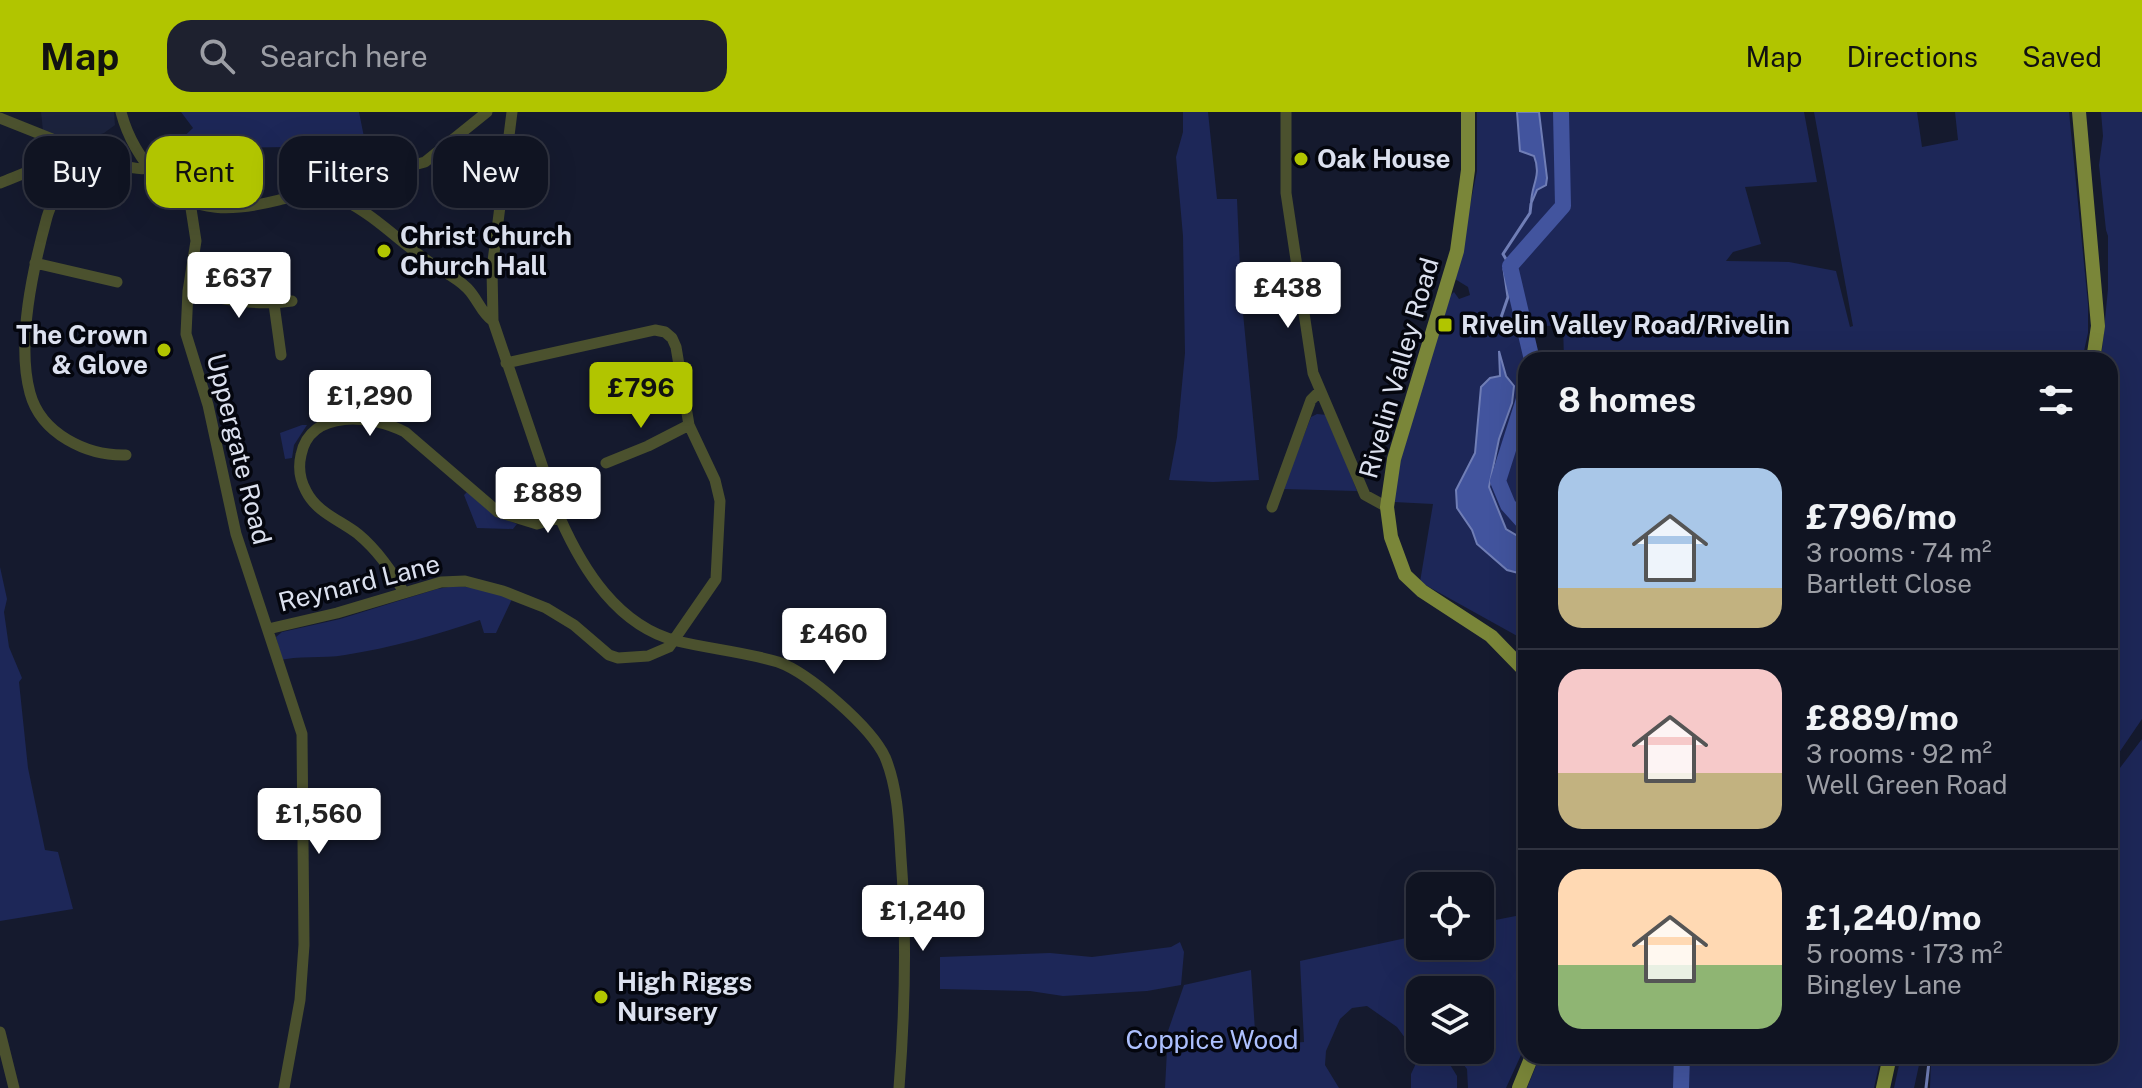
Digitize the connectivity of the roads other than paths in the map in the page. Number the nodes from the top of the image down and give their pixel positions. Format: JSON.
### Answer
{"nodes":[{"id":1,"x":121,"y":112,"type":"edge"},
{"id":2,"x":487,"y":112,"type":"edge"},
{"id":3,"x":512,"y":112,"type":"edge"},
{"id":4,"x":1286,"y":112,"type":"edge"},
{"id":5,"x":1468,"y":112,"type":"edge"},
{"id":6,"x":2079,"y":112,"type":"edge"},
{"id":7,"x":0,"y":118,"type":"edge"},
{"id":8,"x":45,"y":136,"type":"edge"},
{"id":9,"x":146,"y":164,"type":"edge"},
{"id":10,"x":417,"y":164,"type":"edge"},
{"id":11,"x":24,"y":175,"type":"edge"},
{"id":12,"x":0,"y":183,"type":"edge"},
{"id":13,"x":50,"y":208,"type":"edge"},
{"id":14,"x":191,"y":208,"type":"edge"},
{"id":15,"x":357,"y":208,"type":"edge"},
{"id":16,"x":35,"y":263,"type":"junction"},
{"id":17,"x":117,"y":282,"type":"dead end"},
{"id":18,"x":188,"y":291,"type":"junction"},
{"id":19,"x":292,"y":301,"type":"dead end"},
{"id":20,"x":274,"y":304,"type":"junction"},
{"id":21,"x":493,"y":321,"type":"junction"},
{"id":22,"x":2094,"y":352,"type":"edge"},
{"id":23,"x":281,"y":355,"type":"dead end"},
{"id":24,"x":506,"y":363,"type":"junction"},
{"id":25,"x":1320,"y":391,"type":"junction"},
{"id":26,"x":689,"y":425,"type":"junction"},
{"id":27,"x":126,"y":455,"type":"dead end"},
{"id":28,"x":606,"y":463,"type":"dead end"},
{"id":29,"x":1272,"y":507,"type":"dead end"},
{"id":30,"x":1387,"y":507,"type":"junction"},
{"id":31,"x":560,"y":518,"type":"junction"},
{"id":32,"x":404,"y":593,"type":"junction"},
{"id":33,"x":268,"y":629,"type":"junction"},
{"id":34,"x":674,"y":640,"type":"junction"},
{"id":35,"x":1518,"y":664,"type":"edge"},
{"id":36,"x":0,"y":1032,"type":"edge"},
{"id":37,"x":1529,"y":1064,"type":"edge"},
{"id":38,"x":1888,"y":1064,"type":"edge"},
{"id":39,"x":14,"y":1088,"type":"edge"},
{"id":40,"x":284,"y":1088,"type":"edge"},
{"id":41,"x":899,"y":1088,"type":"edge"},
{"id":42,"x":1519,"y":1088,"type":"edge"},
{"id":43,"x":1883,"y":1088,"type":"edge"}],
"edges":[{"from":1,"to":9,"type":"street"},
{"from":2,"to":10,"type":"street"},
{"from":3,"to":21,"type":"street"},
{"from":4,"to":25,"type":"street"},
{"from":5,"to":30,"type":"main road","name":"Rivelin Valley Road"},
{"from":6,"to":22,"type":"main road"},
{"from":7,"to":8,"type":"street"},
{"from":11,"to":12,"type":"street"},
{"from":13,"to":16,"type":"street"},
{"from":14,"to":18,"type":"street","name":"Uppergate Road"},
{"from":15,"to":21,"type":"street"},
{"from":16,"to":17,"type":"street"},
{"from":16,"to":27,"type":"street"},
{"from":18,"to":20,"type":"street"},
{"from":18,"to":33,"type":"street","name":"Uppergate Road"},
{"from":19,"to":20,"type":"street"},
{"from":20,"to":23,"type":"street"},
{"from":21,"to":24,"type":"street"},
{"from":24,"to":26,"type":"street"},
{"from":24,"to":31,"type":"street"},
{"from":25,"to":29,"type":"street"},
{"from":25,"to":30,"type":"street"},
{"from":26,"to":28,"type":"street"},
{"from":26,"to":34,"type":"street"},
{"from":30,"to":35,"type":"main road","name":"Rivelin Valley Road"},
{"from":31,"to":32,"type":"street"},
{"from":31,"to":34,"type":"street"},
{"from":32,"to":33,"type":"street","name":"Reynard Lane"},
{"from":32,"to":34,"type":"street","name":"Reynard Lane"},
{"from":33,"to":40,"type":"street","name":"Uppergate Road"},
{"from":34,"to":41,"type":"street"},
{"from":36,"to":39,"type":"street"},
{"from":37,"to":42,"type":"main road"},
{"from":38,"to":43,"type":"main road"}]}
